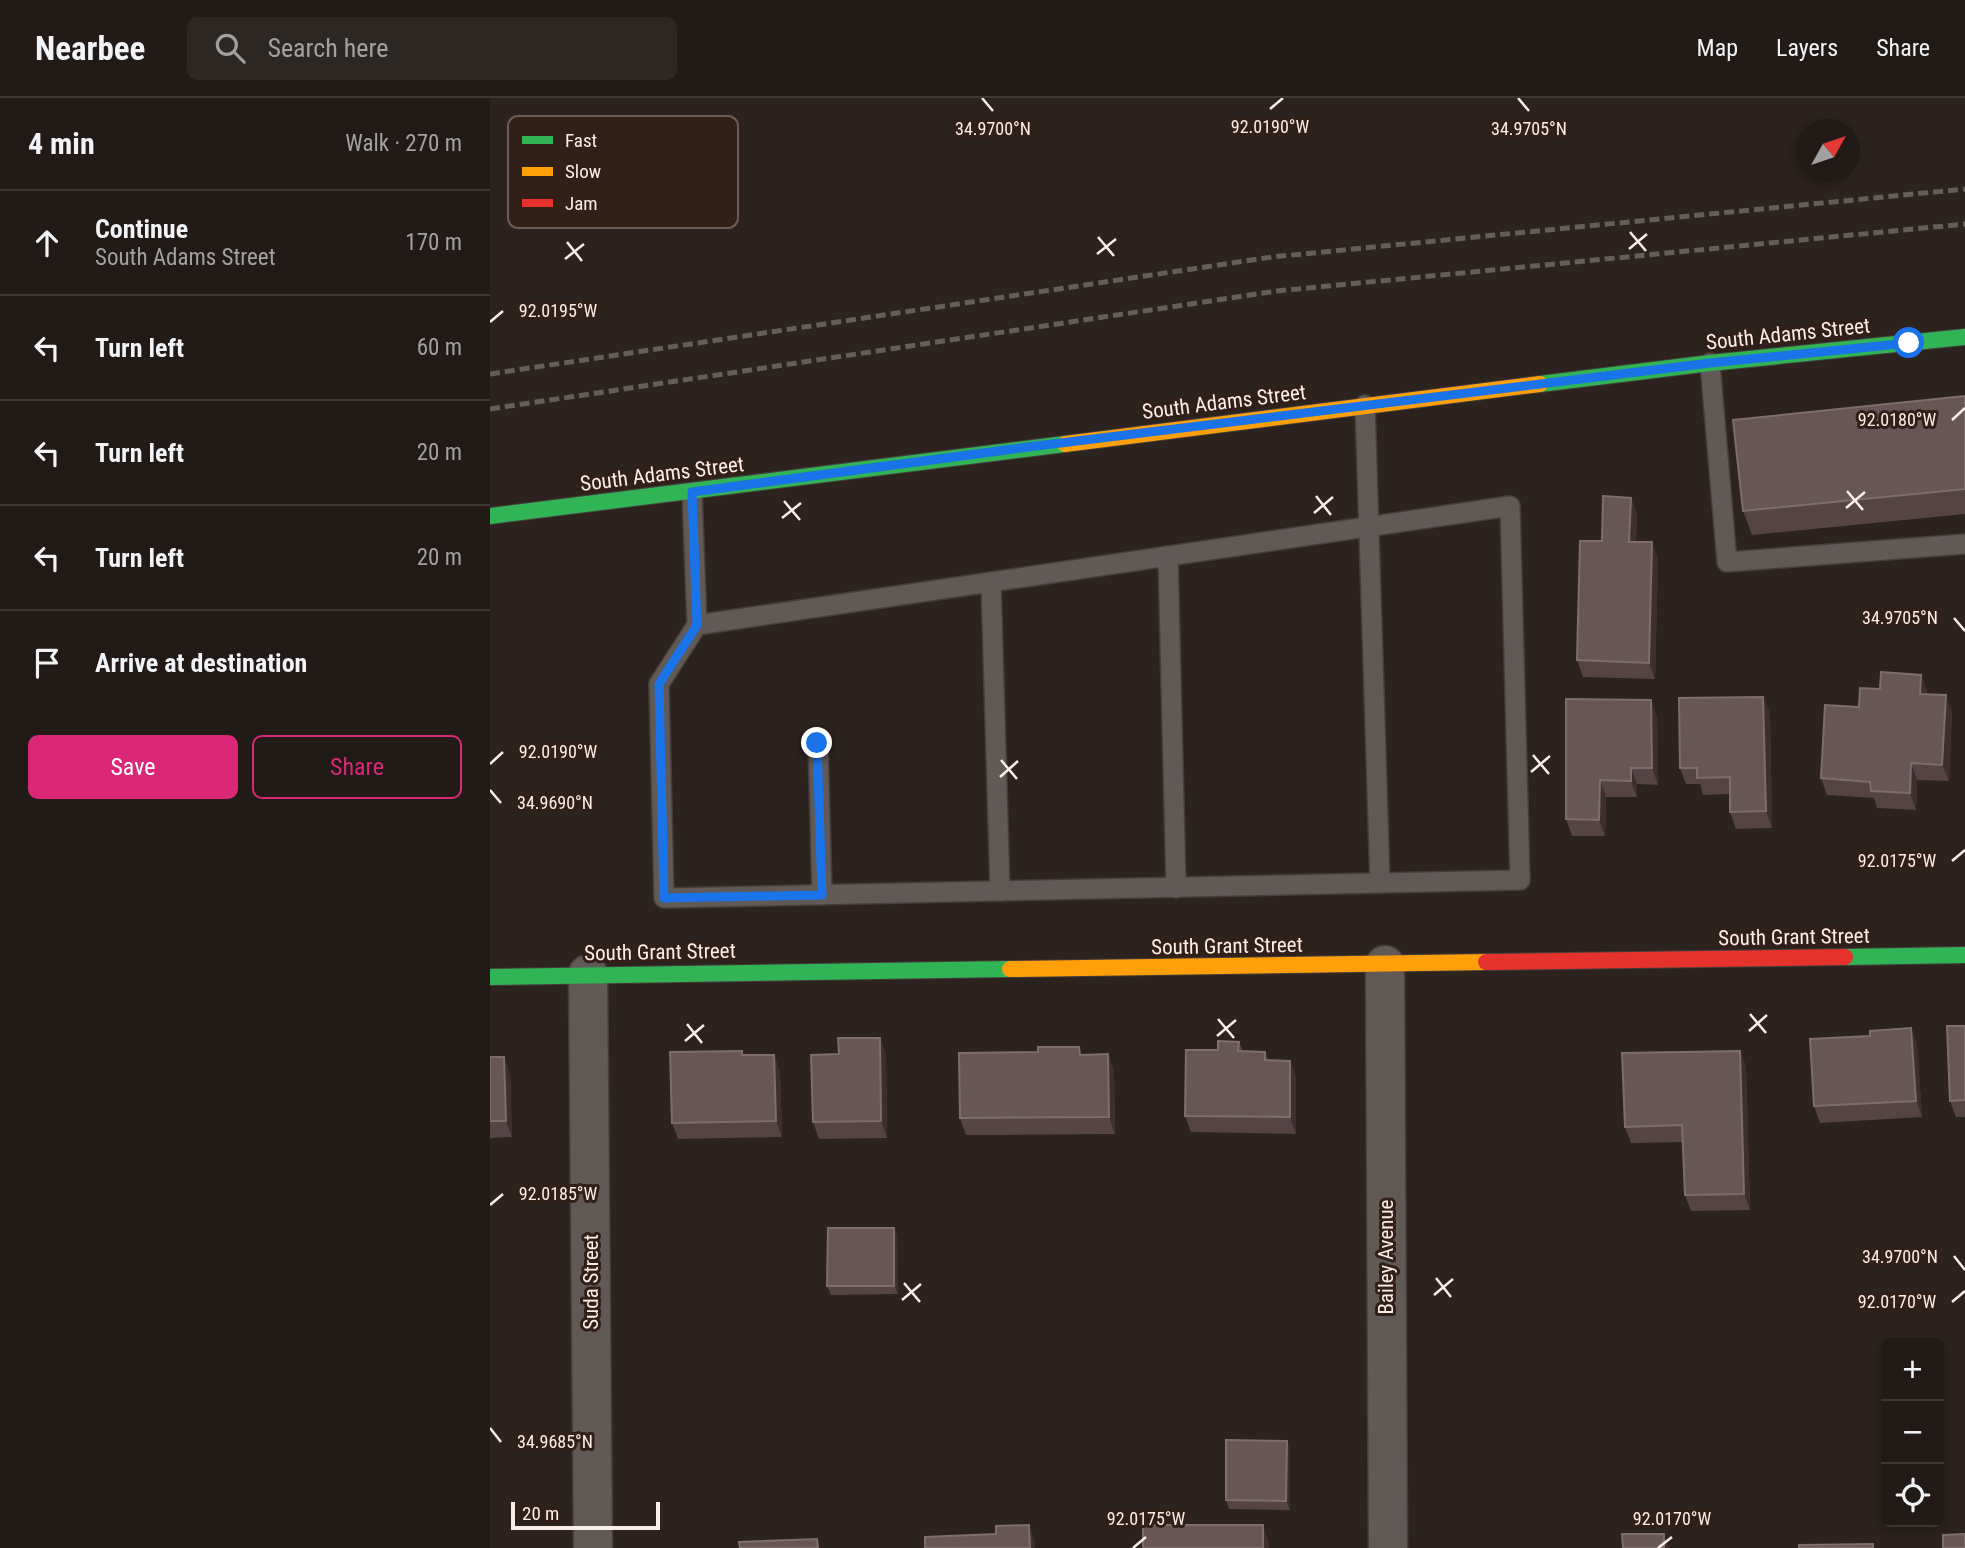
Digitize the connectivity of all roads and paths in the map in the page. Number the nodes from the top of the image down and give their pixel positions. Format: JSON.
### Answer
{"nodes":[{"id":1,"x":1965,"y":337,"type":"edge"},
{"id":2,"x":1710,"y":363,"type":"junction"},
{"id":3,"x":1365,"y":405,"type":"junction"},
{"id":4,"x":692,"y":492,"type":"junction"},
{"id":5,"x":490,"y":516,"type":"edge"},
{"id":6,"x":1371,"y":527,"type":"junction"},
{"id":7,"x":1965,"y":544,"type":"edge"},
{"id":8,"x":1168,"y":556,"type":"junction"},
{"id":9,"x":991,"y":582,"type":"junction"},
{"id":10,"x":697,"y":625,"type":"junction"},
{"id":11,"x":817,"y":743,"type":"dead end"},
{"id":12,"x":1380,"y":883,"type":"junction"},
{"id":13,"x":1176,"y":888,"type":"junction"},
{"id":14,"x":1000,"y":891,"type":"junction"},
{"id":15,"x":822,"y":895,"type":"junction"},
{"id":16,"x":1965,"y":955,"type":"edge"},
{"id":17,"x":1385,"y":965,"type":"junction"},
{"id":18,"x":588,"y":974,"type":"junction"},
{"id":19,"x":490,"y":977,"type":"edge"},
{"id":20,"x":593,"y":1548,"type":"edge"},
{"id":21,"x":1388,"y":1548,"type":"edge"}],
"edges":[{"from":1,"to":2,"type":"street","name":"South Adams Street"},
{"from":2,"to":3,"type":"street","name":"South Adams Street"},
{"from":2,"to":7,"type":"lane"},
{"from":3,"to":4,"type":"street","name":"South Adams Street"},
{"from":3,"to":6,"type":"lane"},
{"from":4,"to":5,"type":"street","name":"South Adams Street"},
{"from":4,"to":10,"type":"lane"},
{"from":6,"to":8,"type":"lane"},
{"from":6,"to":12,"type":"lane"},
{"from":6,"to":12,"type":"lane"},
{"from":8,"to":9,"type":"lane"},
{"from":8,"to":13,"type":"lane"},
{"from":9,"to":10,"type":"lane"},
{"from":9,"to":14,"type":"lane"},
{"from":10,"to":15,"type":"lane"},
{"from":11,"to":15,"type":"lane"},
{"from":12,"to":13,"type":"lane"},
{"from":13,"to":14,"type":"lane"},
{"from":14,"to":15,"type":"lane"},
{"from":16,"to":17,"type":"street","name":"South Grant Street"},
{"from":17,"to":18,"type":"street","name":"South Grant Street"},
{"from":17,"to":21,"type":"street","name":"Bailey Avenue"},
{"from":18,"to":19,"type":"street","name":"South Grant Street"},
{"from":18,"to":20,"type":"street","name":"Suda Street"}]}
